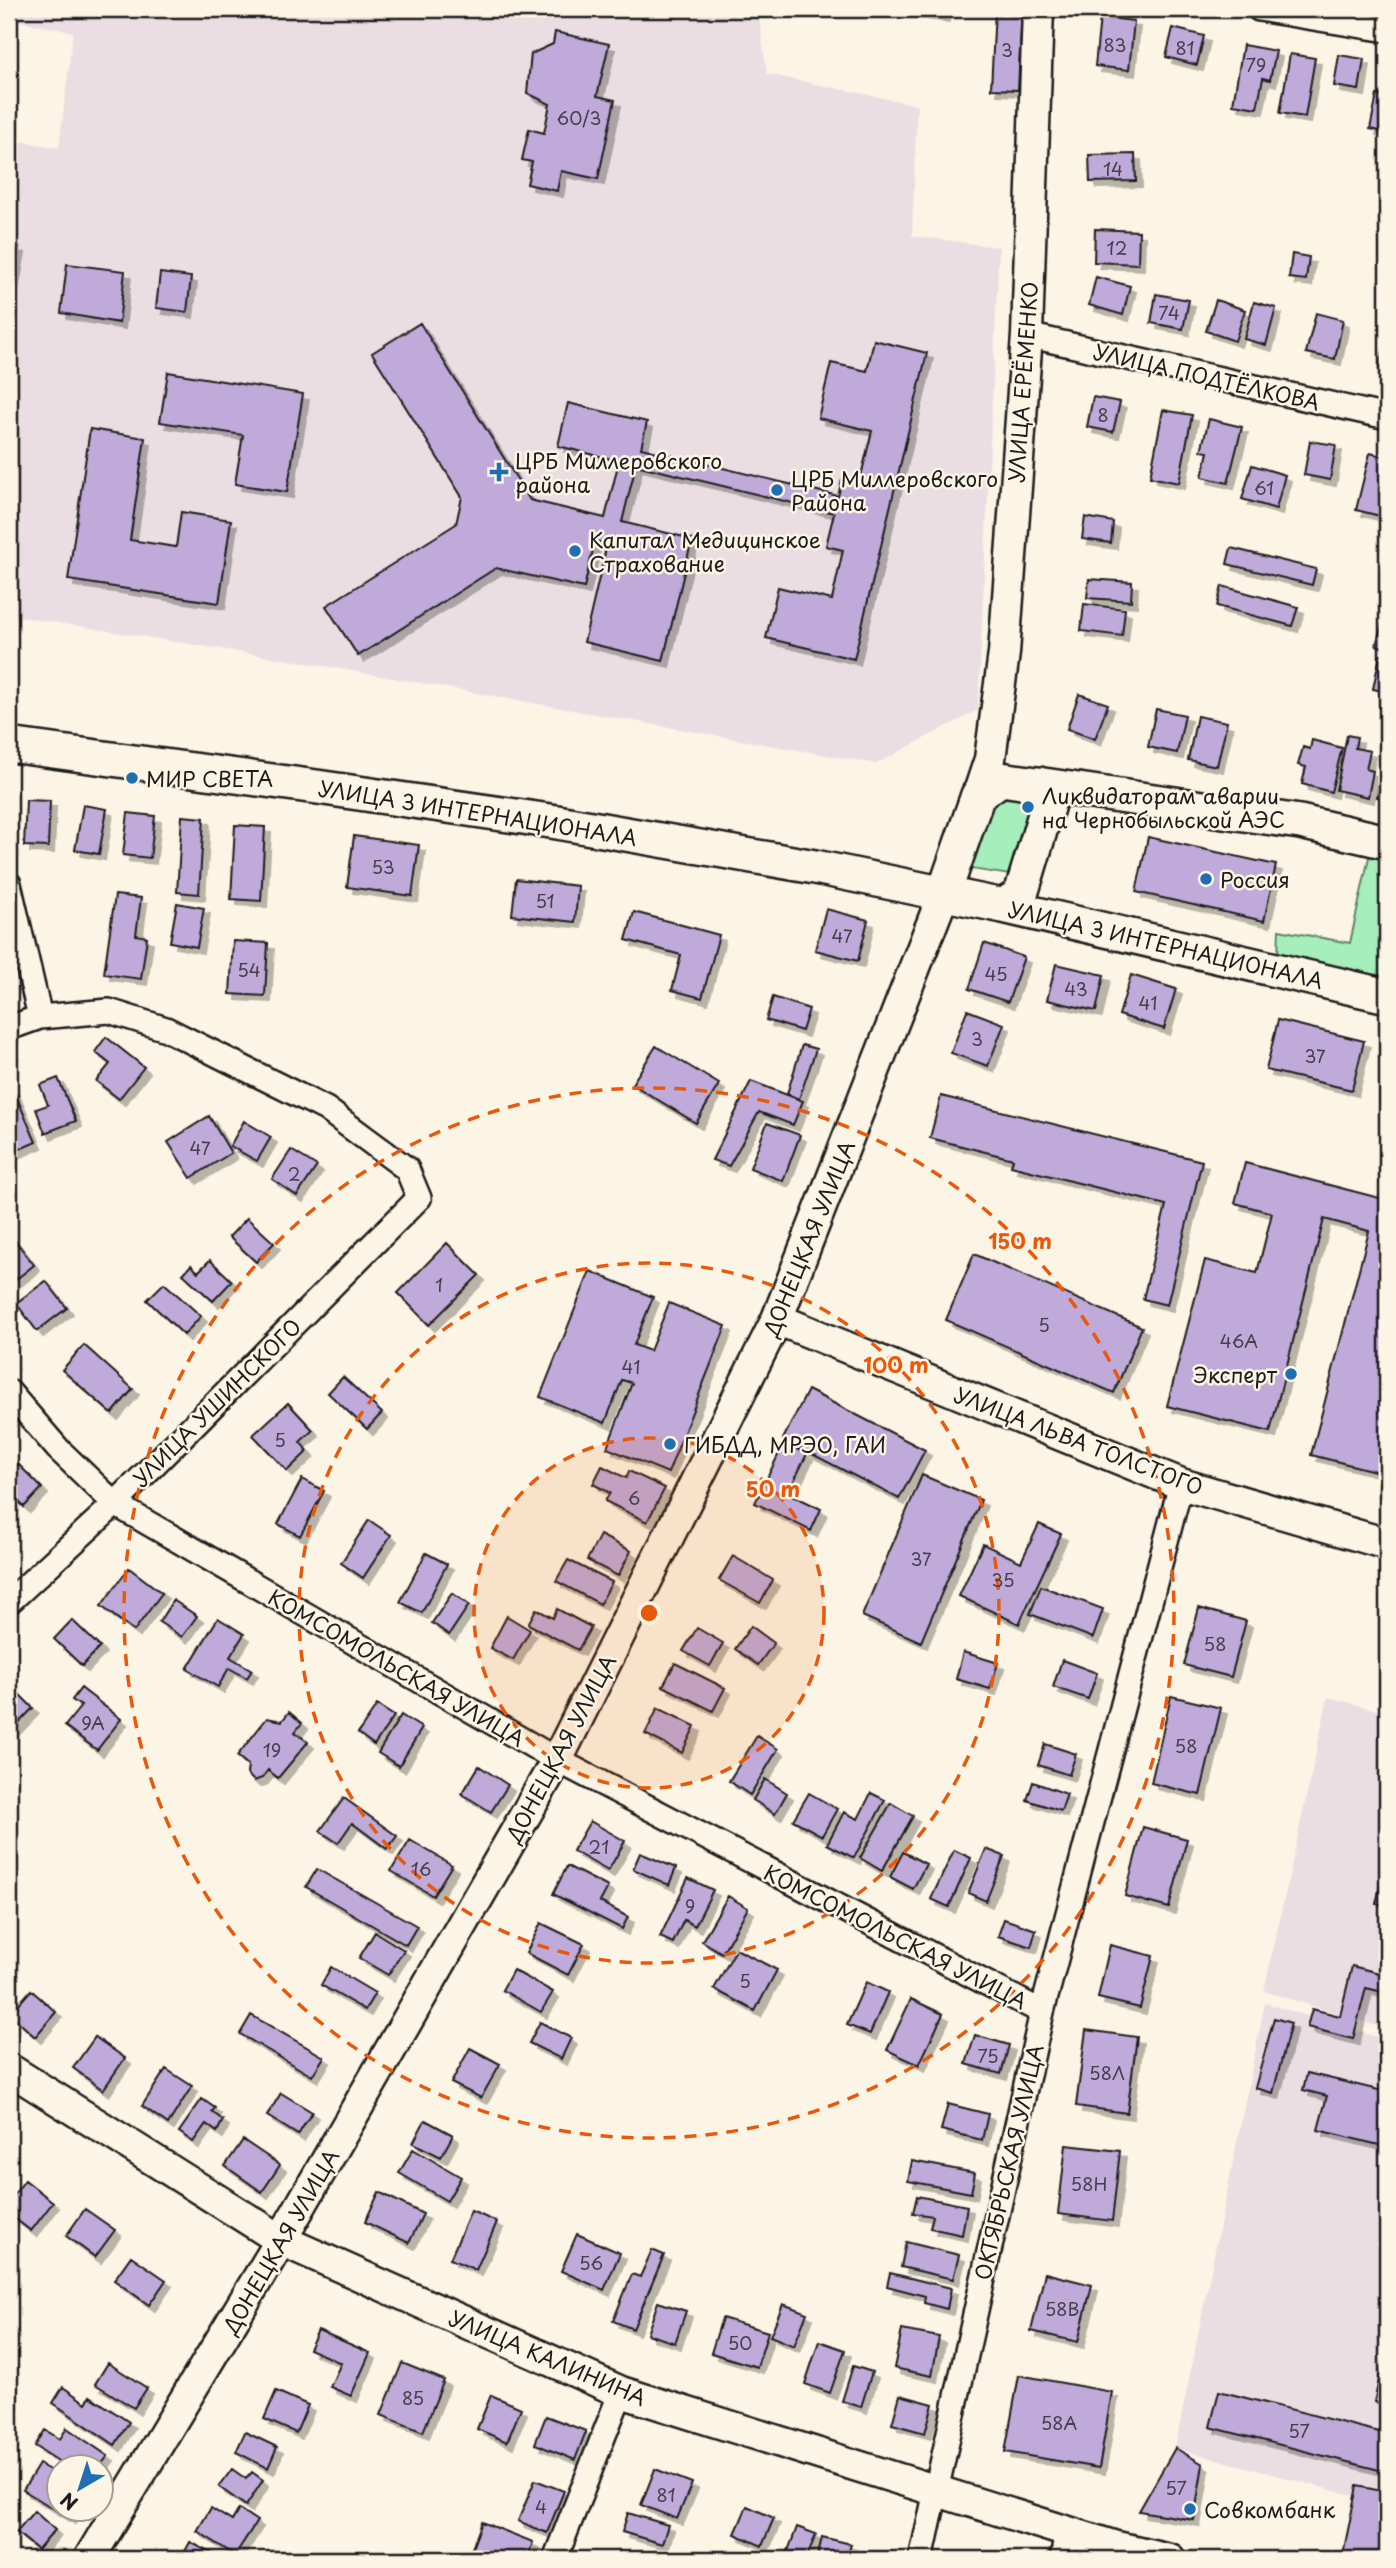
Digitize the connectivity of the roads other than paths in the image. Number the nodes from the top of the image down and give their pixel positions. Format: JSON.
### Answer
{"nodes":[{"id":1,"x":1038,"y":9,"type":"edge"},
{"id":2,"x":1259,"y":9,"type":"edge"},
{"id":3,"x":1387,"y":30,"type":"edge"},
{"id":4,"x":1027,"y":335,"type":"junction"},
{"id":5,"x":1387,"y":417,"type":"edge"},
{"id":6,"x":9,"y":745,"type":"edge"},
{"id":7,"x":990,"y":778,"type":"junction"},
{"id":8,"x":1039,"y":783,"type":"junction"},
{"id":9,"x":1387,"y":842,"type":"edge"},
{"id":10,"x":9,"y":884,"type":"edge"},
{"id":11,"x":944,"y":893,"type":"junction"},
{"id":12,"x":1003,"y":906,"type":"junction"},
{"id":13,"x":1387,"y":996,"type":"edge"},
{"id":14,"x":40,"y":1017,"type":"junction"},
{"id":15,"x":9,"y":1028,"type":"edge"},
{"id":16,"x":778,"y":1319,"type":"junction"},
{"id":17,"x":9,"y":1392,"type":"edge"},
{"id":18,"x":1181,"y":1484,"type":"junction"},
{"id":19,"x":115,"y":1504,"type":"junction"},
{"id":20,"x":1387,"y":1545,"type":"edge"},
{"id":21,"x":9,"y":1602,"type":"edge"},
{"id":22,"x":557,"y":1760,"type":"junction"},
{"id":23,"x":1042,"y":2012,"type":"junction"},
{"id":24,"x":9,"y":2069,"type":"edge"},
{"id":25,"x":281,"y":2240,"type":"junction"},
{"id":26,"x":621,"y":2392,"type":"junction"},
{"id":27,"x":934,"y":2490,"type":"junction"},
{"id":28,"x":1065,"y":2545,"type":"edge"},
{"id":29,"x":89,"y":2559,"type":"edge"},
{"id":30,"x":555,"y":2559,"type":"edge"},
{"id":31,"x":921,"y":2559,"type":"edge"},
{"id":32,"x":1170,"y":2559,"type":"edge"}],
"edges":[{"from":1,"to":4,"type":"street","name":"УЛИЦА ЕРЁМЕНКО"},
{"from":2,"to":3,"type":"street"},
{"from":4,"to":5,"type":"street","name":"УЛИЦА ПОДТЁЛКОВА"},
{"from":4,"to":7,"type":"street","name":"УЛИЦА ЕРЁМЕНКО"},
{"from":6,"to":11,"type":"main road","name":"УЛИЦА 3 ИНТЕРНАЦИОНАЛА"},
{"from":7,"to":8,"type":"main road"},
{"from":7,"to":11,"type":"main road"},
{"from":8,"to":9,"type":"main road"},
{"from":8,"to":12,"type":"main road"},
{"from":10,"to":14,"type":"street"},
{"from":11,"to":12,"type":"main road","name":"УЛИЦА 3 ИНТЕРНАЦИОНАЛА"},
{"from":11,"to":16,"type":"street","name":"ДОНЕЦКАЯ УЛИЦА"},
{"from":12,"to":13,"type":"main road","name":"УЛИЦА 3 ИНТЕРНАЦИОНАЛА"},
{"from":14,"to":15,"type":"street"},
{"from":14,"to":19,"type":"street","name":"УЛИЦА УШИНСКОГО"},
{"from":16,"to":18,"type":"street","name":"УЛИЦА ЛЬВА ТОЛСТОГО"},
{"from":16,"to":22,"type":"street","name":"ДОНЕЦКАЯ УЛИЦА"},
{"from":17,"to":19,"type":"street","name":"КОМСОМОЛЬСКАЯ УЛИЦА"},
{"from":18,"to":20,"type":"street","name":"УЛИЦА ЛЬВА ТОЛСТОГО"},
{"from":18,"to":23,"type":"street","name":"ОКТЯБРЬСКАЯ УЛИЦА"},
{"from":19,"to":21,"type":"street","name":"УЛИЦА УШИНСКОГО"},
{"from":19,"to":22,"type":"street","name":"КОМСОМОЛЬСКАЯ УЛИЦА"},
{"from":22,"to":23,"type":"street","name":"КОМСОМОЛЬСКАЯ УЛИЦА"},
{"from":22,"to":25,"type":"street","name":"ДОНЕЦКАЯ УЛИЦА"},
{"from":23,"to":27,"type":"street","name":"ОКТЯБРЬСКАЯ УЛИЦА"},
{"from":24,"to":25,"type":"street","name":"УЛИЦА КАЛИНИНА"},
{"from":25,"to":26,"type":"street","name":"УЛИЦА КАЛИНИНА"},
{"from":25,"to":29,"type":"street","name":"ДОНЕЦКАЯ УЛИЦА"},
{"from":26,"to":27,"type":"street","name":"УЛИЦА КАЛИНИНА"},
{"from":26,"to":30,"type":"street"},
{"from":27,"to":28,"type":"street","name":"УЛИЦА КАЛИНИНА"},
{"from":27,"to":31,"type":"street","name":"ОКТЯБРЬСКАЯ УЛИЦА"},
{"from":28,"to":32,"type":"street","name":"УЛИЦА КАЛИНИНА"}]}
